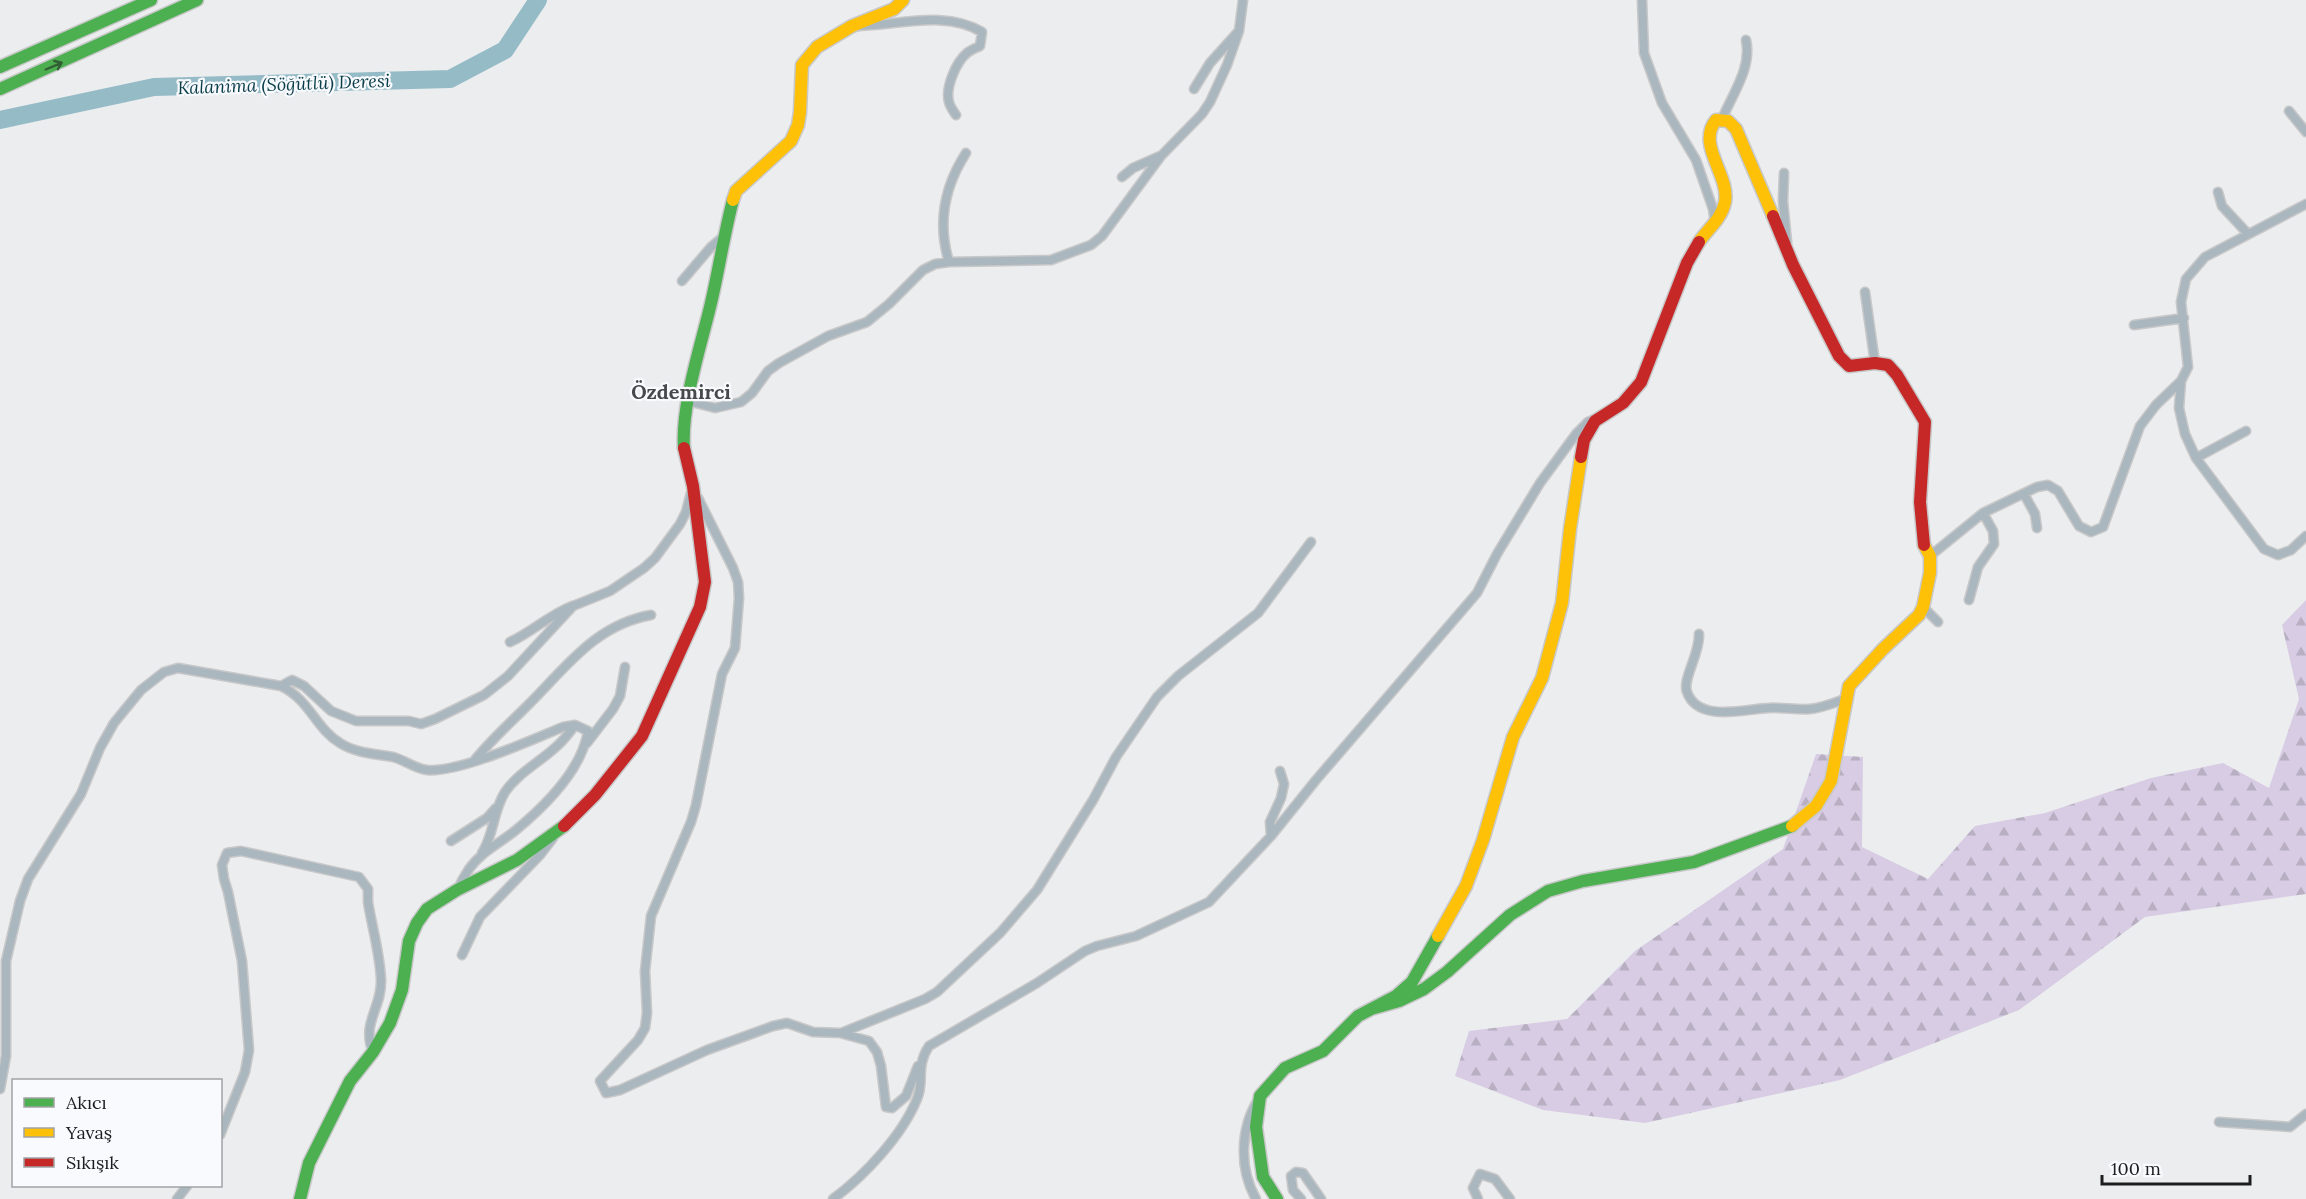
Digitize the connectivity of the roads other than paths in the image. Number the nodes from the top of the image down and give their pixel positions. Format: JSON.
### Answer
{"nodes":[{"id":1,"x":151,"y":0,"type":"edge"},
{"id":2,"x":197,"y":0,"type":"edge"},
{"id":3,"x":903,"y":0,"type":"edge"},
{"id":4,"x":1243,"y":0,"type":"edge"},
{"id":5,"x":1642,"y":0,"type":"edge"},
{"id":6,"x":852,"y":26,"type":"junction"},
{"id":7,"x":1239,"y":31,"type":"junction"},
{"id":8,"x":1746,"y":40,"type":"dead end"},
{"id":9,"x":2,"y":65,"type":"edge"},
{"id":10,"x":1194,"y":88,"type":"dead end"},
{"id":11,"x":0,"y":89,"type":"edge"},
{"id":12,"x":2289,"y":111,"type":"dead end"},
{"id":13,"x":956,"y":115,"type":"dead end"},
{"id":14,"x":1722,"y":118,"type":"junction"},
{"id":15,"x":2306,"y":132,"type":"edge"},
{"id":16,"x":966,"y":153,"type":"dead end"},
{"id":17,"x":1161,"y":156,"type":"junction"},
{"id":18,"x":1784,"y":173,"type":"dead end"},
{"id":19,"x":1122,"y":177,"type":"dead end"},
{"id":20,"x":2218,"y":192,"type":"dead end"},
{"id":21,"x":2306,"y":204,"type":"edge"},
{"id":22,"x":1715,"y":223,"type":"junction"},
{"id":23,"x":2248,"y":234,"type":"junction"},
{"id":24,"x":723,"y":237,"type":"junction"},
{"id":25,"x":1789,"y":257,"type":"junction"},
{"id":26,"x":950,"y":261,"type":"junction"},
{"id":27,"x":682,"y":281,"type":"dead end"},
{"id":28,"x":1865,"y":292,"type":"dead end"},
{"id":29,"x":2184,"y":318,"type":"junction"},
{"id":30,"x":2134,"y":325,"type":"dead end"},
{"id":31,"x":1875,"y":363,"type":"junction"},
{"id":32,"x":2181,"y":381,"type":"junction"},
{"id":33,"x":688,"y":400,"type":"junction"},
{"id":34,"x":1600,"y":417,"type":"junction"},
{"id":35,"x":2246,"y":431,"type":"dead end"},
{"id":36,"x":2196,"y":459,"type":"junction"},
{"id":37,"x":693,"y":486,"type":"junction"},
{"id":38,"x":2024,"y":494,"type":"junction"},
{"id":39,"x":1983,"y":513,"type":"junction"},
{"id":40,"x":2037,"y":528,"type":"dead end"},
{"id":41,"x":2306,"y":536,"type":"edge"},
{"id":42,"x":1311,"y":542,"type":"dead end"},
{"id":43,"x":1930,"y":556,"type":"junction"},
{"id":44,"x":1969,"y":600,"type":"dead end"},
{"id":45,"x":573,"y":606,"type":"junction"},
{"id":46,"x":1923,"y":607,"type":"junction"},
{"id":47,"x":651,"y":615,"type":"dead end"},
{"id":48,"x":1938,"y":622,"type":"dead end"},
{"id":49,"x":1699,"y":634,"type":"dead end"},
{"id":50,"x":510,"y":642,"type":"dead end"},
{"id":51,"x":625,"y":667,"type":"dead end"},
{"id":52,"x":281,"y":686,"type":"junction"},
{"id":53,"x":1845,"y":699,"type":"junction"},
{"id":54,"x":575,"y":725,"type":"junction"},
{"id":55,"x":586,"y":743,"type":"junction"},
{"id":56,"x":474,"y":761,"type":"junction"},
{"id":57,"x":1280,"y":771,"type":"dead end"},
{"id":58,"x":498,"y":806,"type":"junction"},
{"id":59,"x":556,"y":833,"type":"junction"},
{"id":60,"x":1271,"y":836,"type":"junction"},
{"id":61,"x":451,"y":840,"type":"dead end"},
{"id":62,"x":478,"y":859,"type":"junction"},
{"id":63,"x":457,"y":890,"type":"junction"},
{"id":64,"x":462,"y":955,"type":"dead end"},
{"id":65,"x":1371,"y":1008,"type":"junction"},
{"id":66,"x":840,"y":1033,"type":"junction"},
{"id":67,"x":373,"y":1052,"type":"junction"},
{"id":68,"x":922,"y":1057,"type":"junction"},
{"id":69,"x":0,"y":1089,"type":"edge"},
{"id":70,"x":1260,"y":1096,"type":"junction"},
{"id":71,"x":2306,"y":1114,"type":"edge"},
{"id":72,"x":2219,"y":1122,"type":"dead end"},
{"id":73,"x":222,"y":1130,"type":"edge"},
{"id":74,"x":186,"y":1187,"type":"edge"},
{"id":75,"x":177,"y":1199,"type":"edge"},
{"id":76,"x":300,"y":1199,"type":"edge"},
{"id":77,"x":833,"y":1199,"type":"edge"},
{"id":78,"x":1256,"y":1199,"type":"edge"},
{"id":79,"x":1277,"y":1199,"type":"edge"},
{"id":80,"x":1301,"y":1199,"type":"edge"},
{"id":81,"x":1321,"y":1199,"type":"edge"},
{"id":82,"x":1478,"y":1199,"type":"edge"},
{"id":83,"x":1510,"y":1199,"type":"edge"}],
"edges":[{"from":1,"to":9,"type":"street"},
{"from":11,"to":2,"type":"street","one_way":true},
{"from":3,"to":6,"type":"street"},
{"from":4,"to":7,"type":"street"},
{"from":5,"to":22,"type":"street"},
{"from":6,"to":13,"type":"street"},
{"from":6,"to":24,"type":"street"},
{"from":7,"to":10,"type":"street"},
{"from":7,"to":17,"type":"street"},
{"from":8,"to":14,"type":"street"},
{"from":12,"to":15,"type":"street"},
{"from":14,"to":22,"type":"street"},
{"from":14,"to":25,"type":"street"},
{"from":16,"to":26,"type":"street"},
{"from":17,"to":19,"type":"street"},
{"from":17,"to":26,"type":"street"},
{"from":18,"to":25,"type":"street"},
{"from":20,"to":23,"type":"street"},
{"from":21,"to":23,"type":"street"},
{"from":22,"to":34,"type":"street"},
{"from":23,"to":29,"type":"street"},
{"from":24,"to":27,"type":"street"},
{"from":24,"to":33,"type":"street"},
{"from":25,"to":31,"type":"street"},
{"from":26,"to":33,"type":"street"},
{"from":28,"to":31,"type":"street"},
{"from":29,"to":30,"type":"street"},
{"from":29,"to":32,"type":"street"},
{"from":31,"to":43,"type":"street"},
{"from":32,"to":36,"type":"street"},
{"from":32,"to":38,"type":"street"},
{"from":33,"to":37,"type":"street"},
{"from":34,"to":60,"type":"street"},
{"from":34,"to":65,"type":"street"},
{"from":35,"to":36,"type":"street"},
{"from":36,"to":41,"type":"street"},
{"from":37,"to":45,"type":"street"},
{"from":37,"to":59,"type":"street"},
{"from":37,"to":66,"type":"street"},
{"from":38,"to":39,"type":"street"},
{"from":38,"to":40,"type":"street"},
{"from":39,"to":43,"type":"street"},
{"from":39,"to":44,"type":"street"},
{"from":42,"to":66,"type":"street"},
{"from":43,"to":46,"type":"street"},
{"from":45,"to":50,"type":"street"},
{"from":45,"to":52,"type":"street"},
{"from":46,"to":48,"type":"street"},
{"from":46,"to":53,"type":"street"},
{"from":47,"to":56,"type":"street"},
{"from":49,"to":53,"type":"street"},
{"from":51,"to":55,"type":"street"},
{"from":52,"to":56,"type":"street"},
{"from":52,"to":69,"type":"street"},
{"from":53,"to":65,"type":"street"},
{"from":54,"to":55,"type":"street"},
{"from":54,"to":56,"type":"street"},
{"from":54,"to":58,"type":"street"},
{"from":55,"to":62,"type":"street"},
{"from":57,"to":60,"type":"street"},
{"from":58,"to":61,"type":"street"},
{"from":58,"to":62,"type":"street"},
{"from":59,"to":63,"type":"street"},
{"from":59,"to":64,"type":"street"},
{"from":60,"to":68,"type":"street"},
{"from":62,"to":63,"type":"street"},
{"from":63,"to":67,"type":"street"},
{"from":65,"to":70,"type":"street"},
{"from":66,"to":68,"type":"street"},
{"from":67,"to":73,"type":"street"},
{"from":67,"to":76,"type":"street"},
{"from":68,"to":77,"type":"street"},
{"from":70,"to":78,"type":"street"},
{"from":70,"to":79,"type":"street"},
{"from":71,"to":72,"type":"street"},
{"from":74,"to":75,"type":"street"},
{"from":80,"to":81,"type":"street"},
{"from":82,"to":83,"type":"street"}]}
